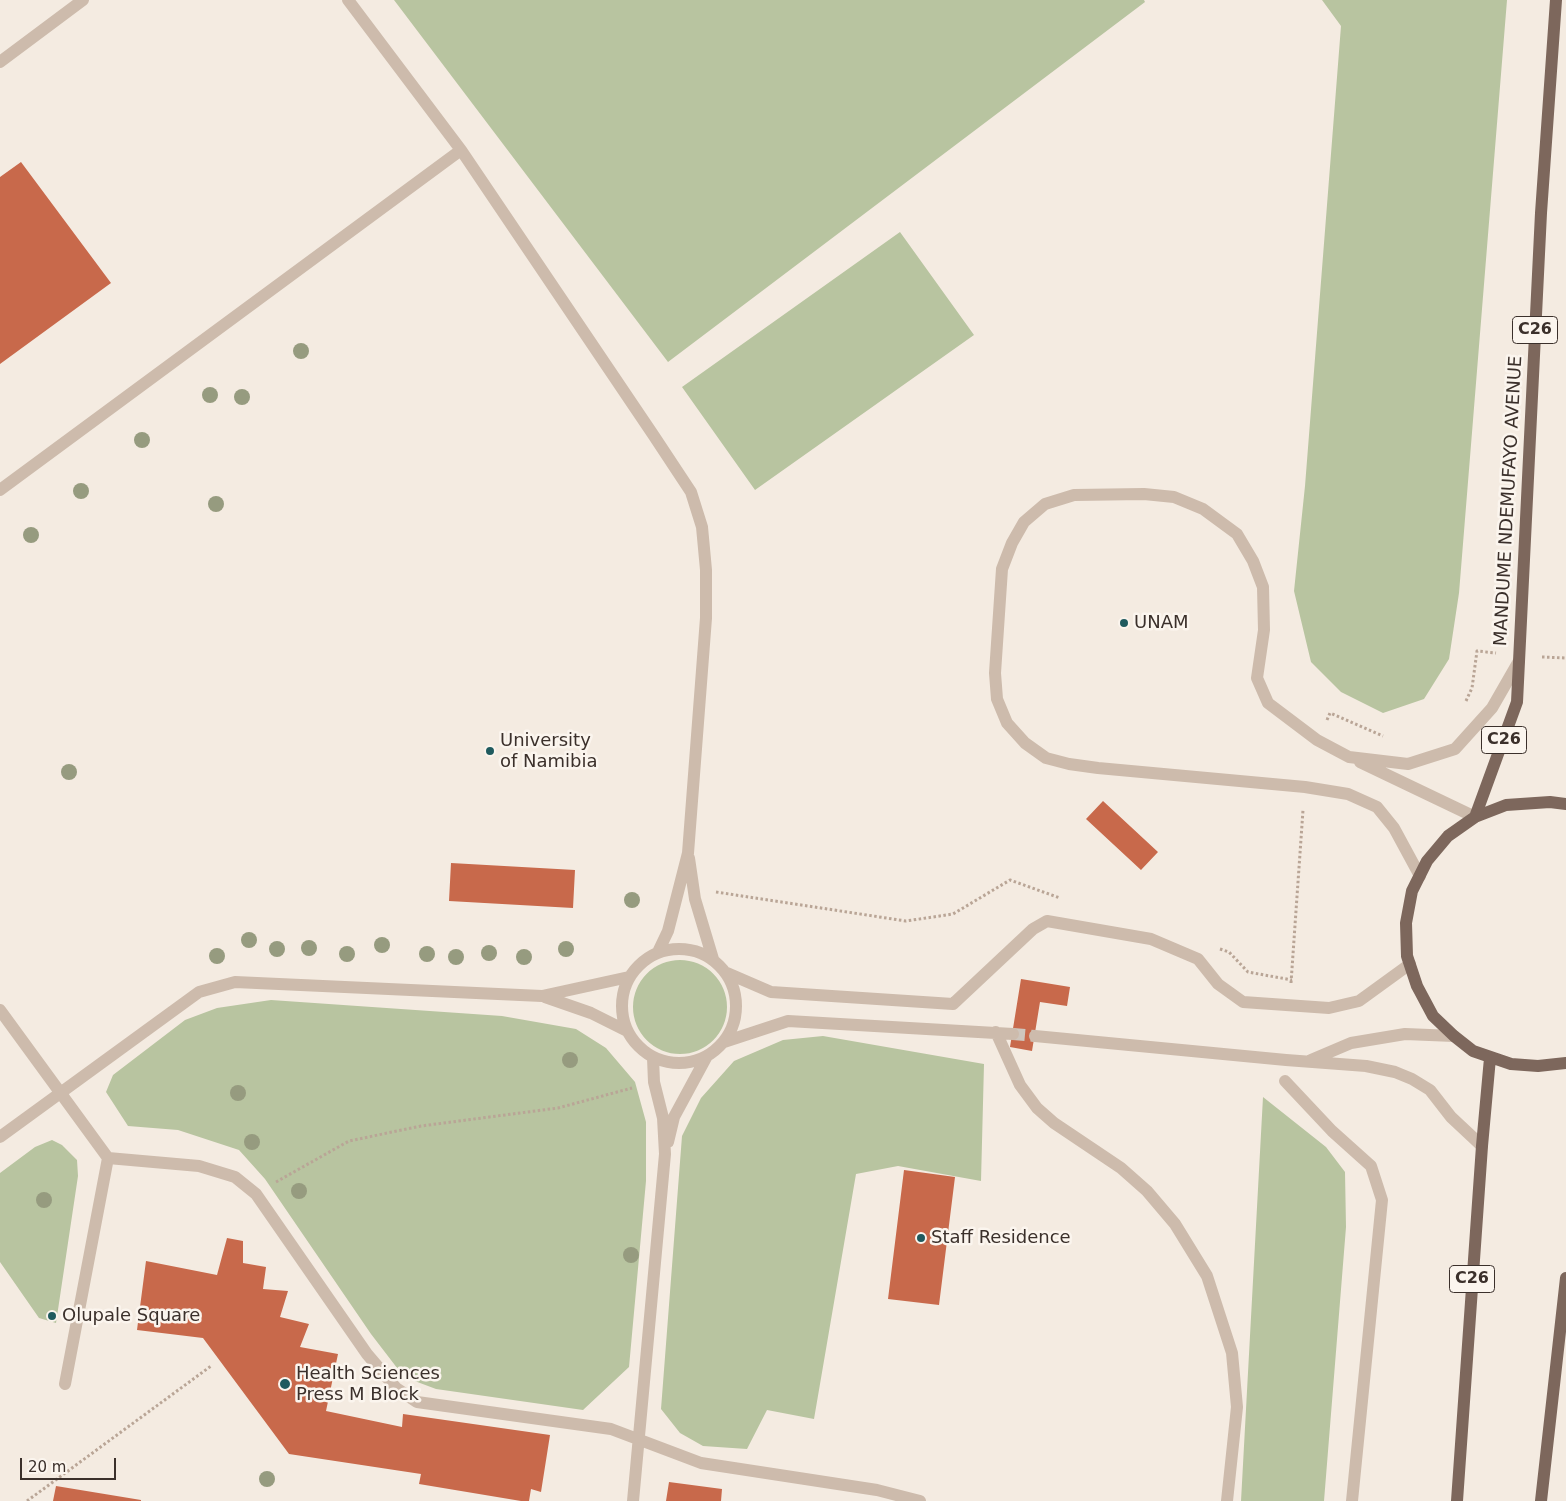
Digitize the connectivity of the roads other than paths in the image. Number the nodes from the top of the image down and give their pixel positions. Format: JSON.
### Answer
{"nodes":[{"id":1,"x":83,"y":0,"type":"edge"},
{"id":2,"x":348,"y":0,"type":"edge"},
{"id":3,"x":1556,"y":0,"type":"edge"},
{"id":4,"x":0,"y":62,"type":"edge"},
{"id":5,"x":460,"y":150,"type":"junction"},
{"id":6,"x":0,"y":490,"type":"edge"},
{"id":7,"x":1519,"y":661,"type":"junction"},
{"id":8,"x":1349,"y":757,"type":"junction"},
{"id":9,"x":1566,"y":804,"type":"edge"},
{"id":10,"x":1475,"y":817,"type":"junction"},
{"id":11,"x":688,"y":853,"type":"junction"},
{"id":12,"x":1420,"y":876,"type":"junction"},
{"id":13,"x":658,"y":952,"type":"junction"},
{"id":14,"x":713,"y":959,"type":"junction"},
{"id":15,"x":1410,"y":964,"type":"junction"},
{"id":16,"x":726,"y":973,"type":"junction"},
{"id":17,"x":629,"y":977,"type":"junction"},
{"id":18,"x":542,"y":996,"type":"junction"},
{"id":19,"x":0,"y":1010,"type":"edge"},
{"id":20,"x":5,"y":1026,"type":"edge"},
{"id":21,"x":627,"y":1032,"type":"junction"},
{"id":22,"x":996,"y":1032,"type":"junction"},
{"id":23,"x":1013,"y":1034,"type":"tunnel mouth"},
{"id":24,"x":1034,"y":1036,"type":"tunnel mouth"},
{"id":25,"x":1454,"y":1036,"type":"junction"},
{"id":26,"x":724,"y":1042,"type":"junction"},
{"id":27,"x":707,"y":1056,"type":"junction"},
{"id":28,"x":653,"y":1058,"type":"junction"},
{"id":29,"x":1490,"y":1058,"type":"junction"},
{"id":30,"x":1307,"y":1062,"type":"junction"},
{"id":31,"x":1566,"y":1063,"type":"edge"},
{"id":32,"x":1285,"y":1081,"type":"dead end"},
{"id":33,"x":60,"y":1093,"type":"junction"},
{"id":34,"x":0,"y":1137,"type":"edge"},
{"id":35,"x":1482,"y":1146,"type":"junction"},
{"id":36,"x":665,"y":1154,"type":"junction"},
{"id":37,"x":108,"y":1158,"type":"junction"},
{"id":38,"x":1566,"y":1278,"type":"edge"},
{"id":39,"x":65,"y":1384,"type":"dead end"},
{"id":40,"x":639,"y":1440,"type":"junction"},
{"id":41,"x":633,"y":1501,"type":"edge"},
{"id":42,"x":920,"y":1501,"type":"edge"},
{"id":43,"x":1227,"y":1501,"type":"edge"},
{"id":44,"x":1352,"y":1501,"type":"edge"},
{"id":45,"x":1457,"y":1501,"type":"edge"},
{"id":46,"x":1541,"y":1501,"type":"edge"}],
"edges":[{"from":1,"to":4,"type":"lane"},
{"from":2,"to":5,"type":"lane"},
{"from":3,"to":7,"type":"main road","name":"MANDUME NDEMUFAYO AVENUE","number":"C26"},
{"from":5,"to":6,"type":"lane"},
{"from":5,"to":11,"type":"lane"},
{"from":7,"to":8,"type":"lane"},
{"from":7,"to":10,"type":"main road","name":"MANDUME NDEMUFAYO AVENUE","number":"C26"},
{"from":8,"to":10,"type":"lane"},
{"from":8,"to":12,"type":"lane"},
{"from":9,"to":10,"type":"main road"},
{"from":10,"to":12,"type":"main road"},
{"from":11,"to":13,"type":"lane"},
{"from":11,"to":14,"type":"lane"},
{"from":12,"to":15,"type":"main road"},
{"from":13,"to":14,"type":"lane"},
{"from":13,"to":17,"type":"lane"},
{"from":14,"to":16,"type":"lane"},
{"from":15,"to":16,"type":"lane"},
{"from":15,"to":25,"type":"main road"},
{"from":16,"to":26,"type":"lane"},
{"from":17,"to":18,"type":"lane"},
{"from":17,"to":21,"type":"lane"},
{"from":18,"to":21,"type":"lane"},
{"from":18,"to":33,"type":"lane"},
{"from":19,"to":20,"type":"lane"},
{"from":20,"to":33,"type":"lane"},
{"from":21,"to":28,"type":"lane"},
{"from":22,"to":23,"type":"lane"},
{"from":22,"to":26,"type":"lane"},
{"from":22,"to":43,"type":"lane"},
{"from":24,"to":30,"type":"lane"},
{"from":25,"to":29,"type":"main road"},
{"from":25,"to":30,"type":"lane"},
{"from":26,"to":27,"type":"lane"},
{"from":27,"to":28,"type":"lane"},
{"from":27,"to":36,"type":"lane"},
{"from":28,"to":36,"type":"lane"},
{"from":29,"to":31,"type":"main road"},
{"from":29,"to":35,"type":"main road","number":"C26"},
{"from":30,"to":35,"type":"lane"},
{"from":32,"to":44,"type":"lane"},
{"from":33,"to":34,"type":"lane"},
{"from":33,"to":37,"type":"lane"},
{"from":35,"to":45,"type":"main road","number":"C26"},
{"from":36,"to":40,"type":"lane"},
{"from":37,"to":39,"type":"lane"},
{"from":37,"to":40,"type":"lane"},
{"from":38,"to":46,"type":"main road"},
{"from":40,"to":41,"type":"lane"},
{"from":40,"to":42,"type":"lane"}]}
